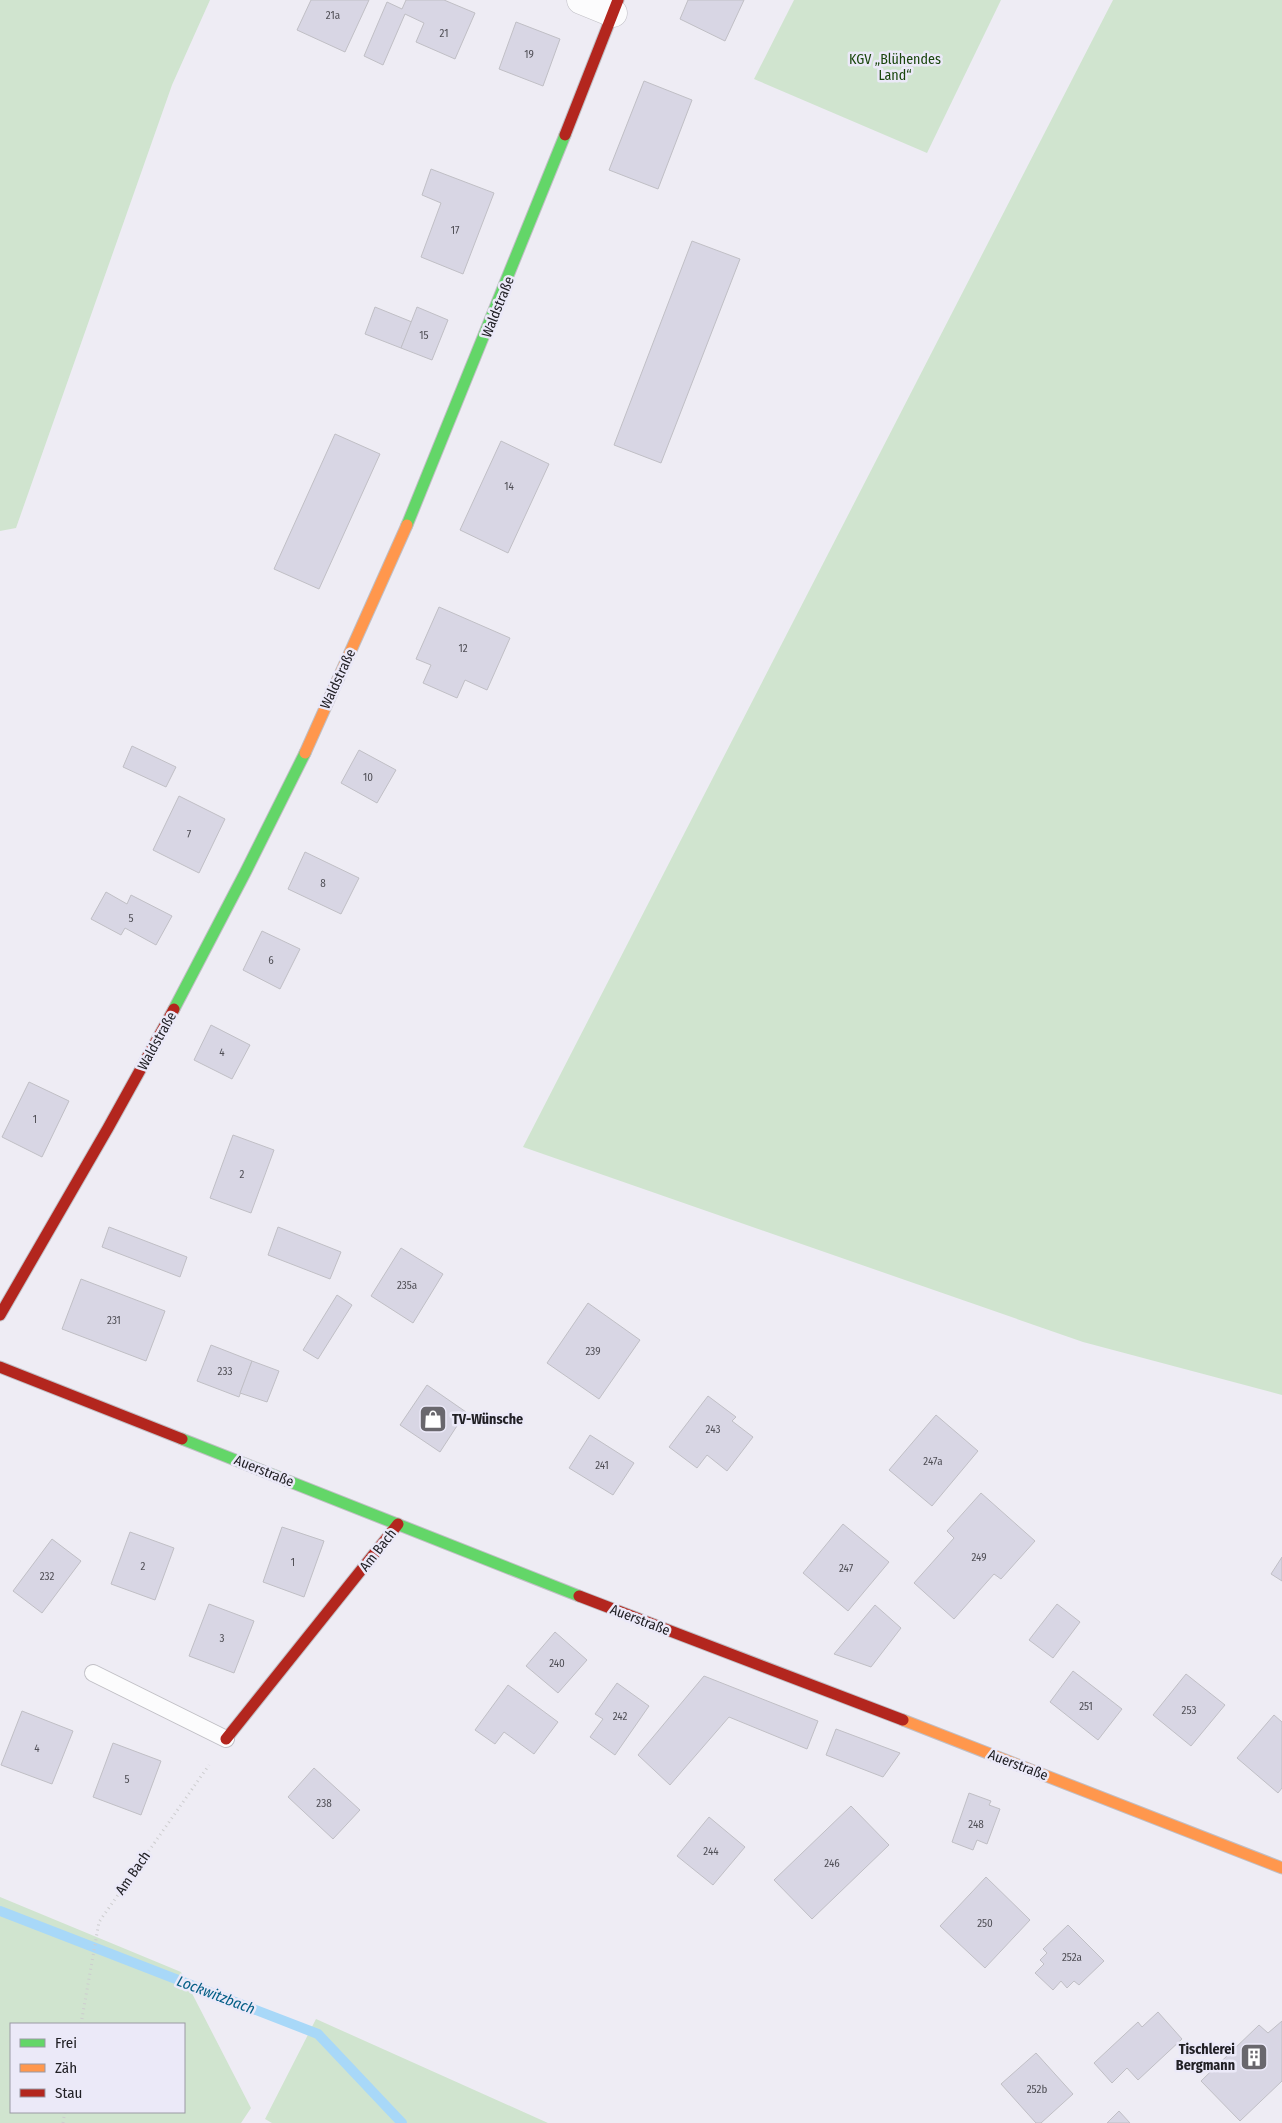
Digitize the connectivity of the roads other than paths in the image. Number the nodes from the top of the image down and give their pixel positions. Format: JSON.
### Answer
{"nodes":[{"id":1,"x":581,"y":0,"type":"edge"},
{"id":2,"x":615,"y":6,"type":"edge"},
{"id":3,"x":0,"y":1315,"type":"edge"},
{"id":4,"x":0,"y":1367,"type":"edge"},
{"id":5,"x":398,"y":1524,"type":"junction"},
{"id":6,"x":93,"y":1673,"type":"dead end"},
{"id":7,"x":226,"y":1740,"type":"joint"},
{"id":8,"x":1282,"y":1868,"type":"edge"}],
"edges":[{"from":1,"to":2,"type":"street","name":"Waldstraße"},
{"from":2,"to":3,"type":"street","name":"Waldstraße"},
{"from":4,"to":5,"type":"street","name":"Auerstraße"},
{"from":5,"to":7,"type":"street","name":"Am Bach"},
{"from":5,"to":8,"type":"street","name":"Auerstraße"},
{"from":6,"to":7,"type":"lane"}]}
